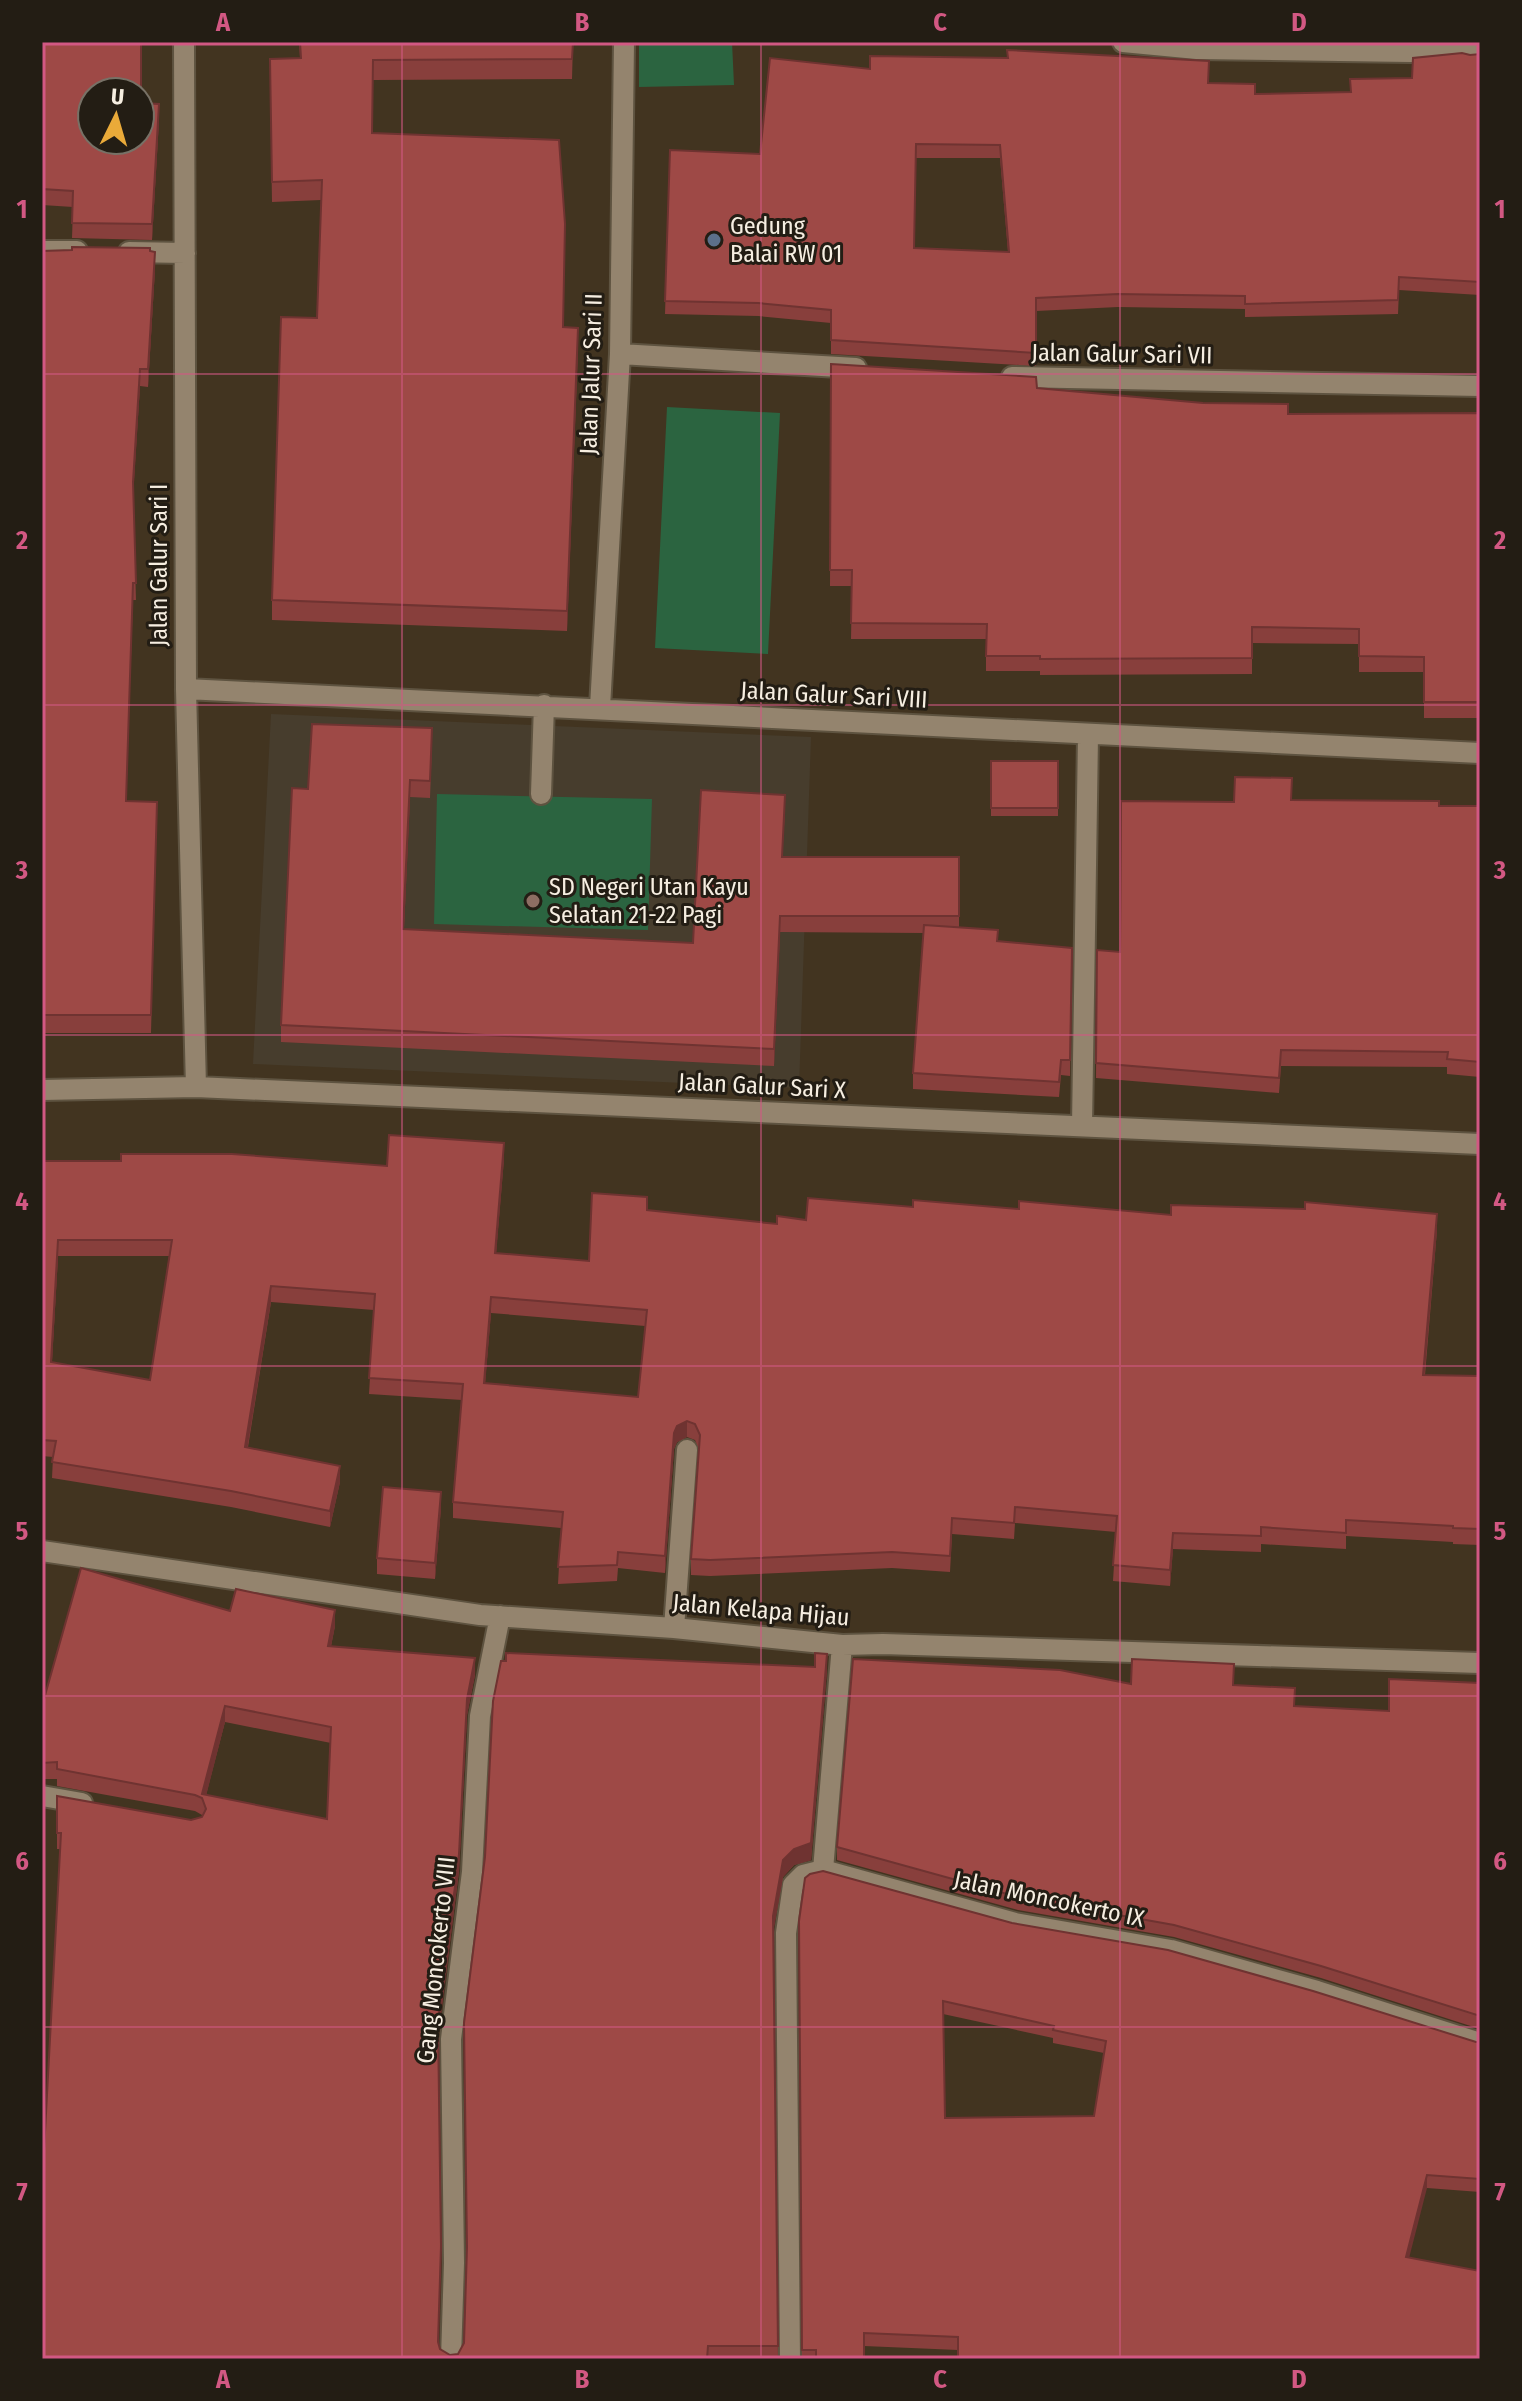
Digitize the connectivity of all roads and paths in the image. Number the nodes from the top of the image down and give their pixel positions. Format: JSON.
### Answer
{"nodes":[{"id":1,"x":184,"y":42,"type":"edge"},
{"id":2,"x":624,"y":42,"type":"edge"},
{"id":3,"x":1123,"y":42,"type":"edge"},
{"id":4,"x":1480,"y":53,"type":"edge"},
{"id":5,"x":42,"y":251,"type":"edge"},
{"id":6,"x":185,"y":253,"type":"junction"},
{"id":7,"x":620,"y":354,"type":"junction"},
{"id":8,"x":884,"y":370,"type":"edge"},
{"id":9,"x":992,"y":376,"type":"edge"},
{"id":10,"x":1480,"y":386,"type":"edge"},
{"id":11,"x":186,"y":689,"type":"junction"},
{"id":12,"x":544,"y":705,"type":"junction"},
{"id":13,"x":600,"y":707,"type":"junction"},
{"id":14,"x":1088,"y":736,"type":"junction"},
{"id":15,"x":1480,"y":753,"type":"edge"},
{"id":16,"x":541,"y":794,"type":"dead end"},
{"id":17,"x":196,"y":1087,"type":"junction"},
{"id":18,"x":42,"y":1090,"type":"edge"},
{"id":19,"x":1082,"y":1126,"type":"junction"},
{"id":20,"x":1480,"y":1144,"type":"edge"},
{"id":21,"x":687,"y":1450,"type":"edge"},
{"id":22,"x":42,"y":1551,"type":"edge"},
{"id":23,"x":500,"y":1616,"type":"junction"},
{"id":24,"x":674,"y":1628,"type":"junction"},
{"id":25,"x":842,"y":1645,"type":"junction"},
{"id":26,"x":1480,"y":1663,"type":"edge"},
{"id":27,"x":42,"y":1796,"type":"edge"},
{"id":28,"x":104,"y":1807,"type":"edge"},
{"id":29,"x":823,"y":1870,"type":"junction"},
{"id":30,"x":1480,"y":2043,"type":"edge"},
{"id":31,"x":451,"y":2359,"type":"edge"},
{"id":32,"x":790,"y":2359,"type":"edge"}],
"edges":[{"from":1,"to":6,"type":"street","name":"Jalan Galur Sari I"},
{"from":2,"to":7,"type":"street","name":"Jalan Jalur Sari II"},
{"from":3,"to":4,"type":"street"},
{"from":5,"to":6,"type":"street"},
{"from":6,"to":11,"type":"street","name":"Jalan Galur Sari I"},
{"from":7,"to":8,"type":"street"},
{"from":7,"to":13,"type":"street","name":"Jalan Jalur Sari II"},
{"from":9,"to":10,"type":"street","name":"Jalan Galur Sari VII"},
{"from":11,"to":12,"type":"street","name":"Jalan Galur Sari VIII"},
{"from":11,"to":17,"type":"street","name":"Jalan Galur Sari I"},
{"from":12,"to":13,"type":"street","name":"Jalan Galur Sari VIII"},
{"from":12,"to":16,"type":"street"},
{"from":13,"to":14,"type":"street","name":"Jalan Galur Sari VIII"},
{"from":14,"to":15,"type":"street","name":"Jalan Galur Sari VIII"},
{"from":14,"to":19,"type":"street"},
{"from":17,"to":18,"type":"street","name":"Jalan Galur Sari X"},
{"from":17,"to":19,"type":"street","name":"Jalan Galur Sari X"},
{"from":19,"to":20,"type":"street","name":"Jalan Galur Sari X"},
{"from":21,"to":24,"type":"street"},
{"from":22,"to":23,"type":"street","name":"Jalan Kelapa Hijau"},
{"from":23,"to":24,"type":"street","name":"Jalan Kelapa Hijau"},
{"from":23,"to":31,"type":"street","name":"Gang Moncokerto VIII"},
{"from":24,"to":25,"type":"street","name":"Jalan Kelapa Hijau"},
{"from":25,"to":26,"type":"street","name":"Jalan Kelapa Hijau"},
{"from":25,"to":29,"type":"street"},
{"from":27,"to":28,"type":"street"},
{"from":29,"to":30,"type":"street","name":"Jalan Moncokerto IX"},
{"from":29,"to":32,"type":"street"}]}
